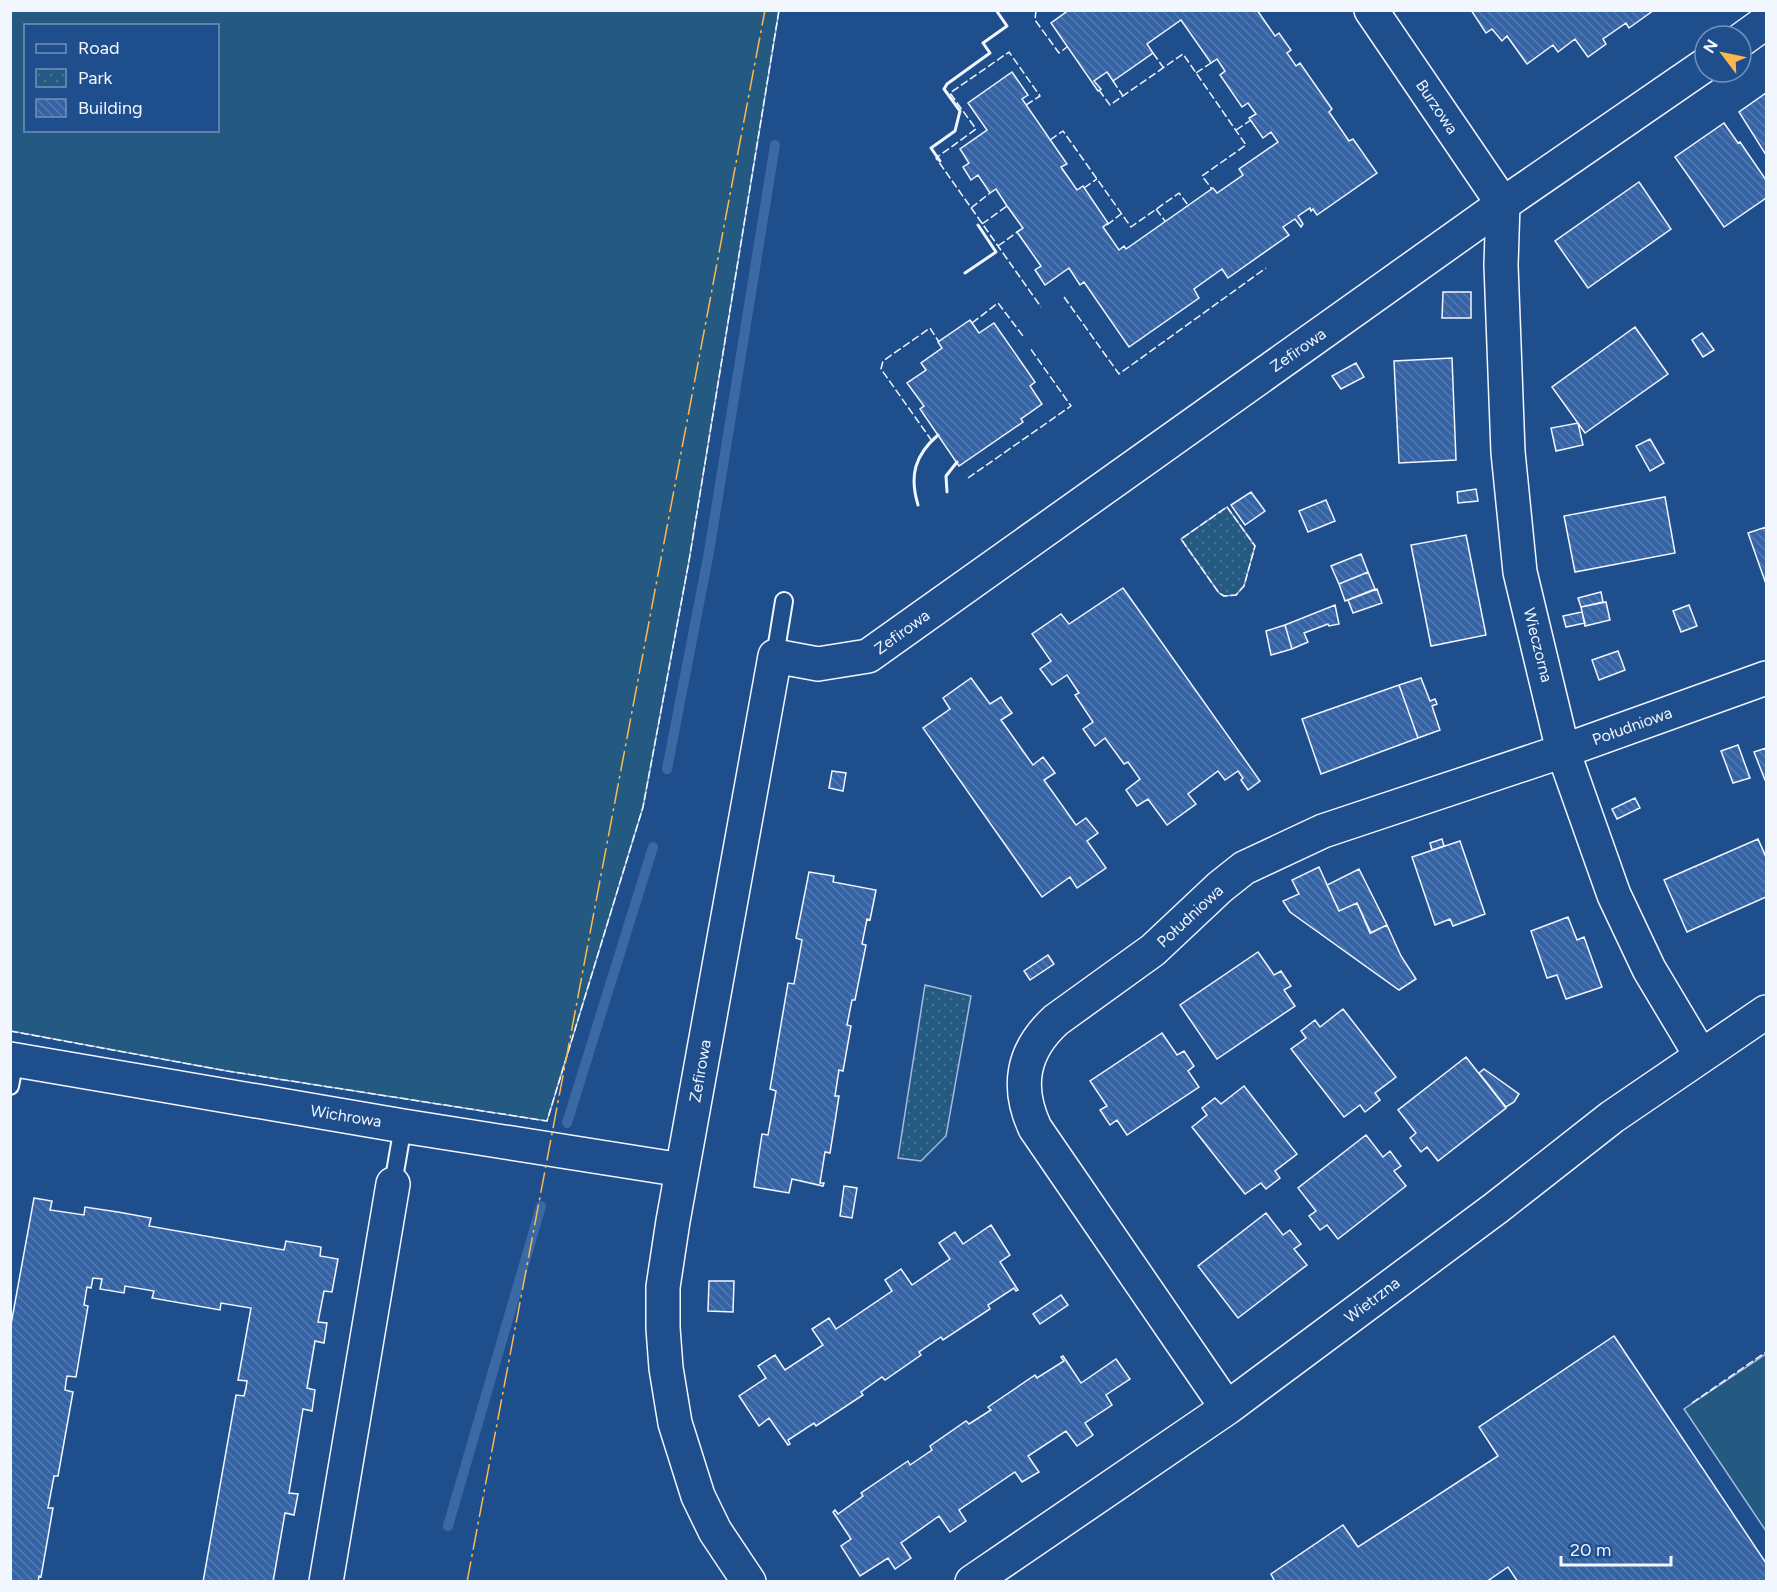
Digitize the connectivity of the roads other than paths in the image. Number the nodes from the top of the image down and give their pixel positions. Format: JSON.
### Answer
{"nodes":[{"id":1,"x":1371,"y":10,"type":"edge"},
{"id":2,"x":1767,"y":22,"type":"edge"},
{"id":3,"x":1753,"y":32,"type":"edge"},
{"id":4,"x":1693,"y":73,"type":"edge"},
{"id":5,"x":1503,"y":204,"type":"junction"},
{"id":6,"x":784,"y":601,"type":"dead end"},
{"id":7,"x":775,"y":656,"type":"junction"},
{"id":8,"x":1767,"y":678,"type":"edge"},
{"id":9,"x":1563,"y":751,"type":"junction"},
{"id":10,"x":1767,"y":1012,"type":"edge"},
{"id":11,"x":1701,"y":1056,"type":"junction"},
{"id":12,"x":12,"y":1069,"type":"edge"},
{"id":13,"x":403,"y":1126,"type":"junction"},
{"id":14,"x":682,"y":1170,"type":"junction"},
{"id":15,"x":393,"y":1184,"type":"joint"},
{"id":16,"x":1227,"y":1408,"type":"junction"},
{"id":17,"x":326,"y":1581,"type":"edge"},
{"id":18,"x":749,"y":1581,"type":"edge"},
{"id":19,"x":972,"y":1581,"type":"edge"}],
"edges":[{"from":1,"to":5,"type":"street","name":"Burzowa"},
{"from":2,"to":3,"type":"street"},
{"from":4,"to":5,"type":"street","name":"Zefirowa"},
{"from":5,"to":7,"type":"street","name":"Zefirowa"},
{"from":5,"to":9,"type":"street","name":"Wieczorna"},
{"from":6,"to":7,"type":"lane"},
{"from":7,"to":14,"type":"street","name":"Zefirowa"},
{"from":8,"to":9,"type":"street","name":"Południowa"},
{"from":9,"to":11,"type":"street","name":"Wieczorna"},
{"from":9,"to":16,"type":"street","name":"Południowa"},
{"from":10,"to":11,"type":"street","name":"Wietrzna"},
{"from":11,"to":16,"type":"street","name":"Wietrzna"},
{"from":12,"to":13,"type":"street","name":"Wichrowa"},
{"from":13,"to":14,"type":"street","name":"Wichrowa"},
{"from":13,"to":15,"type":"lane"},
{"from":14,"to":18,"type":"street","name":"Zefirowa"},
{"from":15,"to":17,"type":"street"},
{"from":16,"to":19,"type":"street","name":"Wietrzna"}]}
